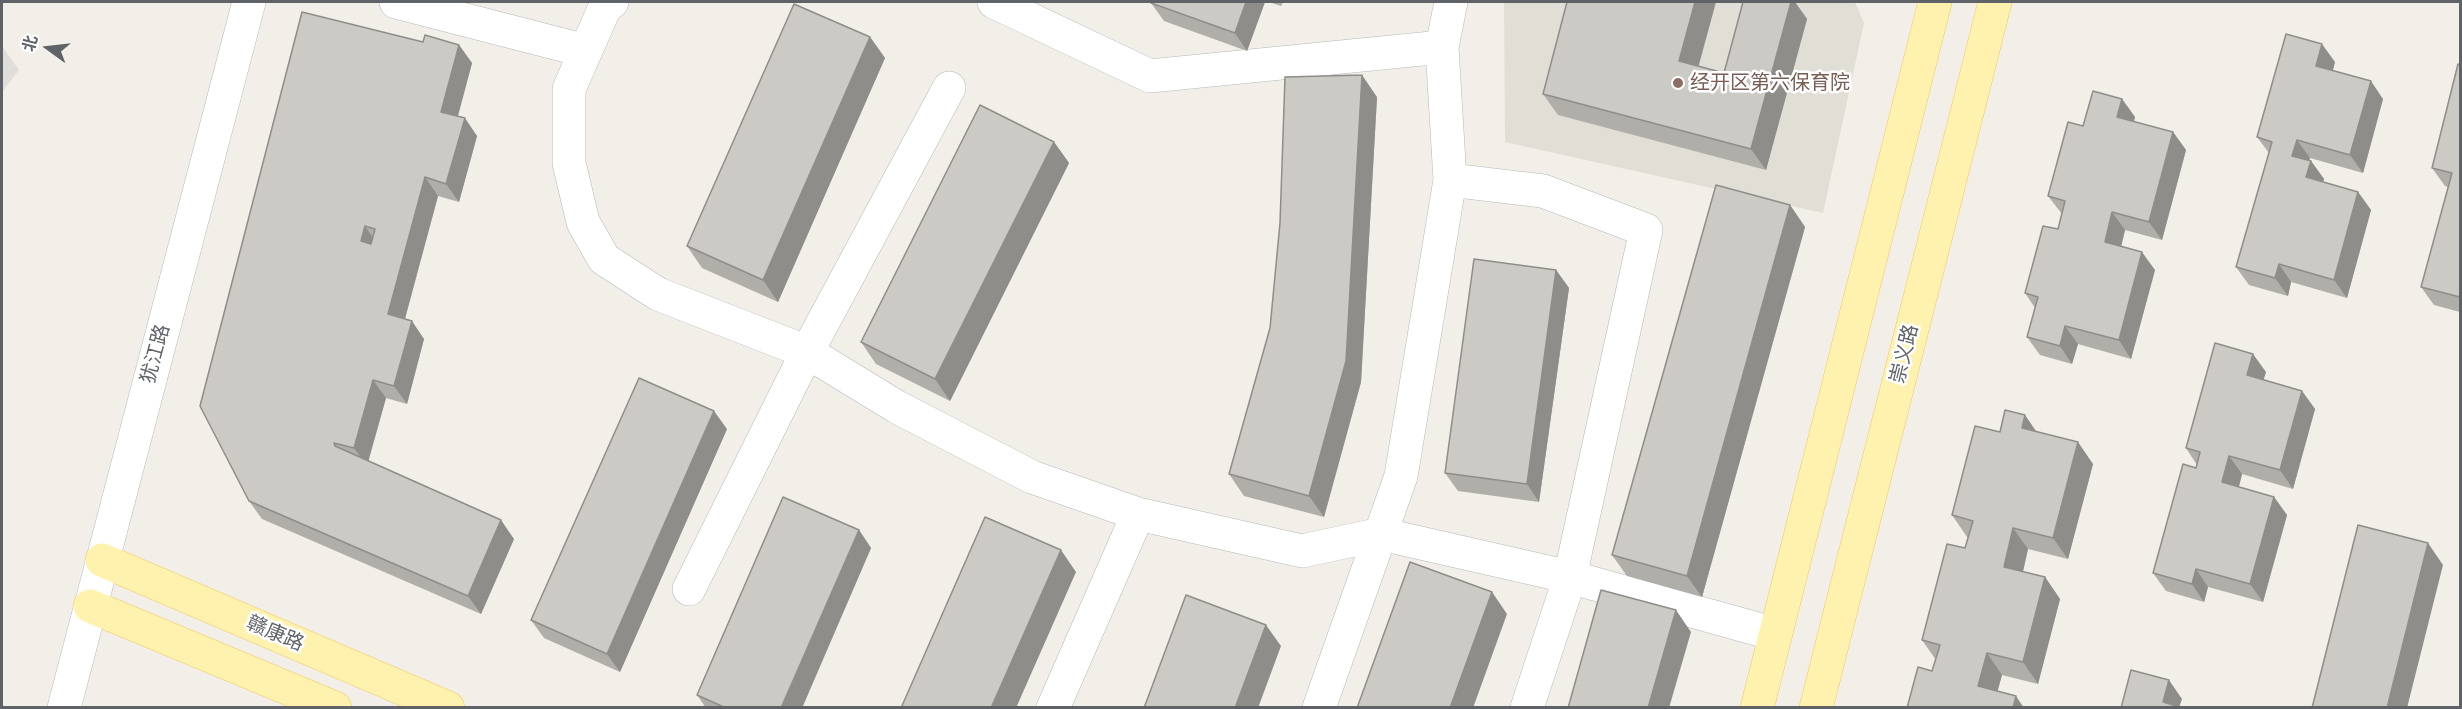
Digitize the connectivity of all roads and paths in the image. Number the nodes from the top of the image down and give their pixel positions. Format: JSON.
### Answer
{"nodes":[{"id":1,"x":249,"y":2,"type":"edge"},
{"id":2,"x":396,"y":2,"type":"edge"},
{"id":3,"x":612,"y":2,"type":"edge"},
{"id":4,"x":993,"y":2,"type":"edge"},
{"id":5,"x":1451,"y":2,"type":"edge"},
{"id":6,"x":1935,"y":2,"type":"edge"},
{"id":7,"x":1995,"y":2,"type":"edge"},
{"id":8,"x":1442,"y":47,"type":"junction"},
{"id":9,"x":586,"y":51,"type":"junction"},
{"id":10,"x":949,"y":88,"type":"dead end"},
{"id":11,"x":1450,"y":180,"type":"junction"},
{"id":12,"x":807,"y":352,"type":"junction"},
{"id":13,"x":1138,"y":514,"type":"junction"},
{"id":14,"x":1381,"y":534,"type":"junction"},
{"id":15,"x":102,"y":560,"type":"junction"},
{"id":16,"x":1570,"y":577,"type":"junction"},
{"id":17,"x":689,"y":589,"type":"dead end"},
{"id":18,"x":90,"y":606,"type":"junction"},
{"id":19,"x":1775,"y":634,"type":"junction"},
{"id":20,"x":64,"y":708,"type":"edge"},
{"id":21,"x":335,"y":708,"type":"edge"},
{"id":22,"x":448,"y":708,"type":"edge"},
{"id":23,"x":1053,"y":708,"type":"edge"},
{"id":24,"x":1319,"y":708,"type":"edge"},
{"id":25,"x":1527,"y":708,"type":"edge"},
{"id":26,"x":1757,"y":708,"type":"edge"},
{"id":27,"x":1816,"y":708,"type":"edge"}],
"edges":[{"from":1,"to":15,"type":"street","name":"犹江路"},
{"from":2,"to":9,"type":"street"},
{"from":3,"to":9,"type":"street"},
{"from":4,"to":8,"type":"street"},
{"from":5,"to":8,"type":"street"},
{"from":6,"to":19,"type":"main road"},
{"from":7,"to":27,"type":"main road","name":"崇义路"},
{"from":8,"to":11,"type":"street"},
{"from":9,"to":12,"type":"street"},
{"from":10,"to":12,"type":"street"},
{"from":11,"to":14,"type":"street"},
{"from":11,"to":16,"type":"street"},
{"from":12,"to":13,"type":"street"},
{"from":12,"to":17,"type":"street"},
{"from":13,"to":14,"type":"street"},
{"from":13,"to":23,"type":"street"},
{"from":14,"to":16,"type":"street"},
{"from":14,"to":24,"type":"street"},
{"from":15,"to":18,"type":"street","name":"犹江路"},
{"from":15,"to":22,"type":"main road","name":"赣康路"},
{"from":16,"to":19,"type":"street"},
{"from":16,"to":25,"type":"street"},
{"from":18,"to":20,"type":"street","name":"犹江路"},
{"from":18,"to":21,"type":"main road"},
{"from":19,"to":26,"type":"main road"}]}
